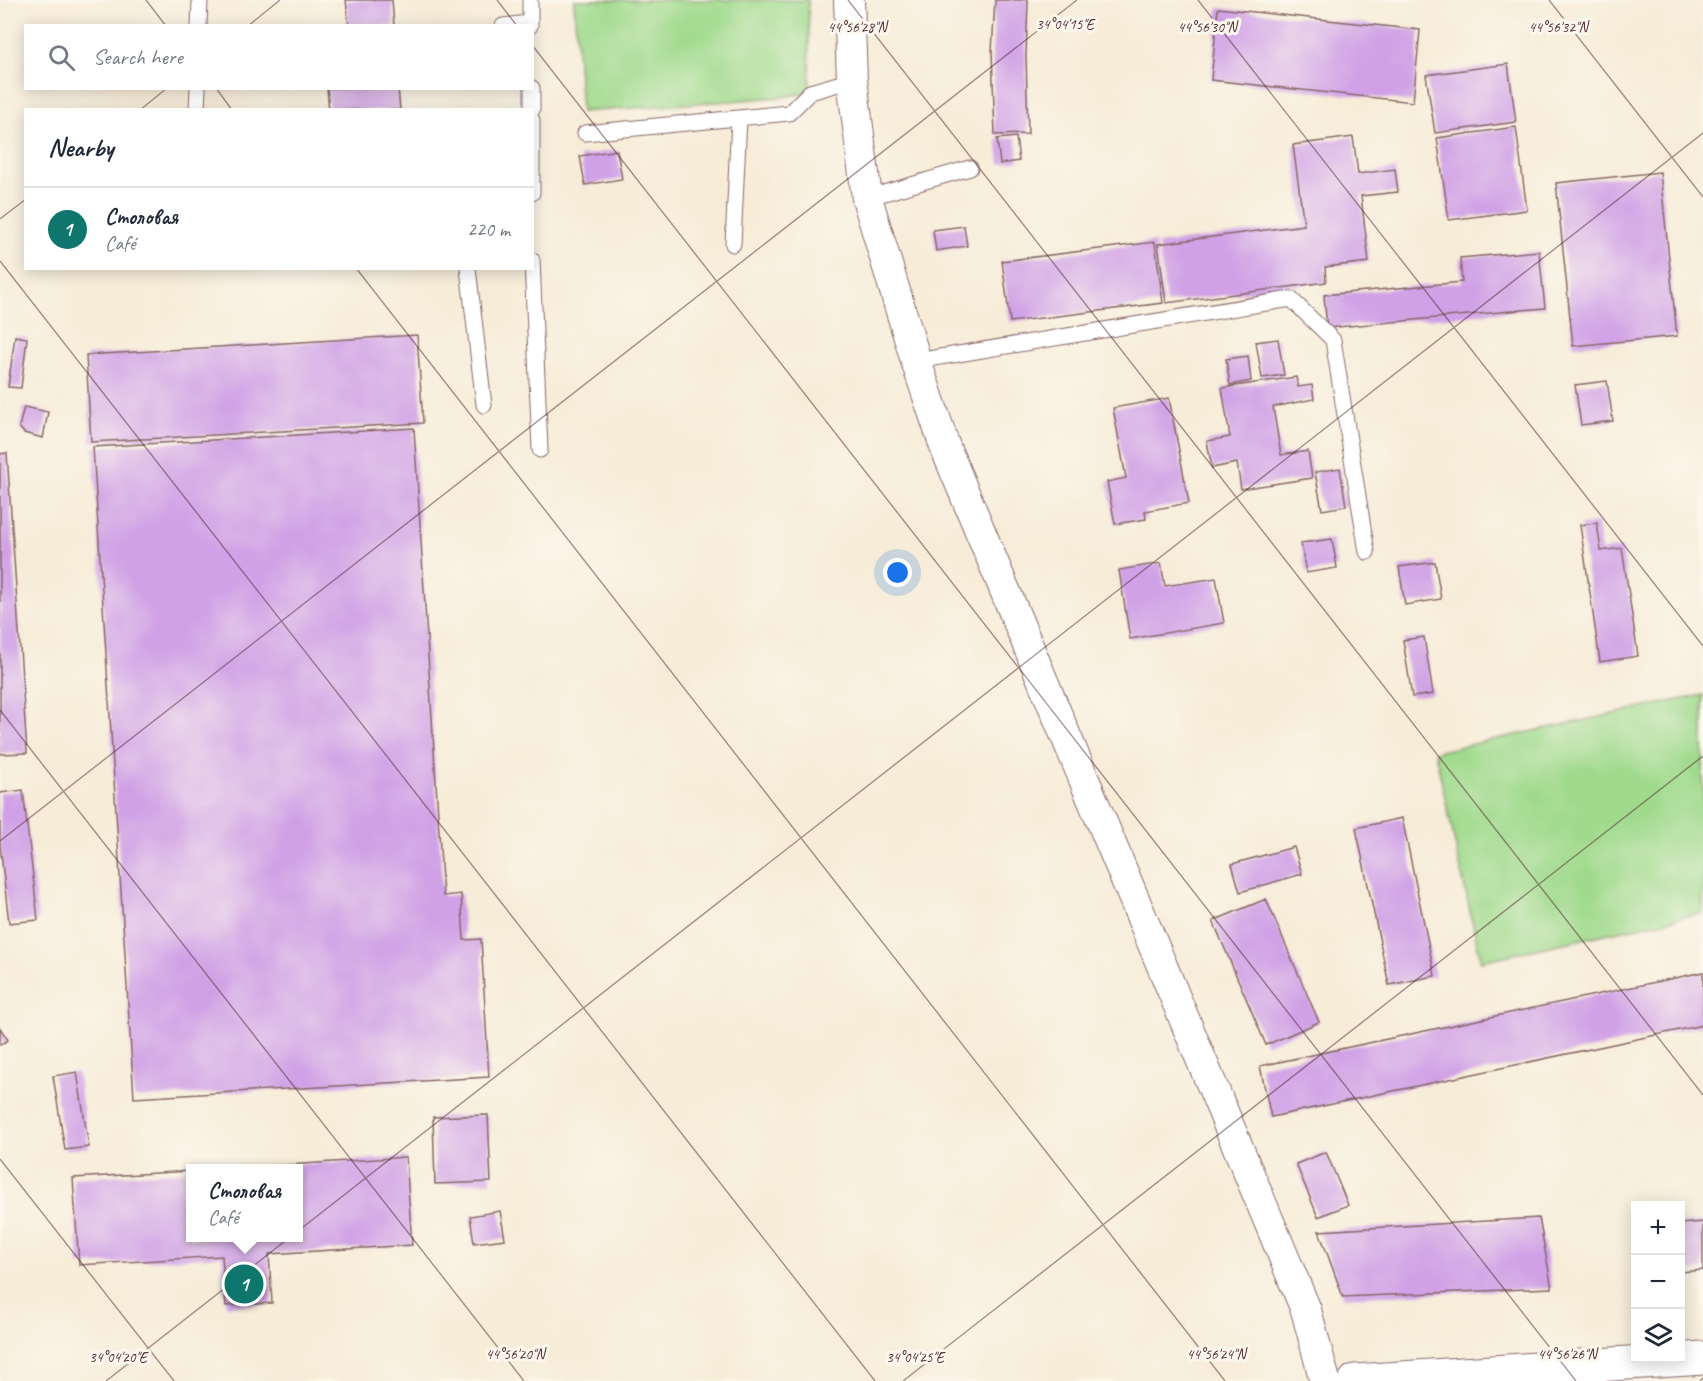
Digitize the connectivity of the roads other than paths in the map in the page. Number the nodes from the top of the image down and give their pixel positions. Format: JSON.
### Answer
{"nodes":[{"id":1,"x":200,"y":0,"type":"edge"},
{"id":2,"x":530,"y":0,"type":"edge"},
{"id":3,"x":849,"y":0,"type":"edge"},
{"id":4,"x":199,"y":24,"type":"edge"},
{"id":5,"x":530,"y":24,"type":"edge"},
{"id":6,"x":852,"y":80,"type":"junction"},
{"id":7,"x":198,"y":90,"type":"edge"},
{"id":8,"x":531,"y":90,"type":"edge"},
{"id":9,"x":197,"y":108,"type":"edge"},
{"id":10,"x":532,"y":108,"type":"edge"},
{"id":11,"x":739,"y":118,"type":"junction"},
{"id":12,"x":585,"y":133,"type":"dead end"},
{"id":13,"x":970,"y":168,"type":"dead end"},
{"id":14,"x":867,"y":198,"type":"junction"},
{"id":15,"x":733,"y":244,"type":"dead end"},
{"id":16,"x":468,"y":270,"type":"edge"},
{"id":17,"x":532,"y":270,"type":"edge"},
{"id":18,"x":916,"y":361,"type":"junction"},
{"id":19,"x":484,"y":405,"type":"dead end"},
{"id":20,"x":540,"y":450,"type":"dead end"},
{"id":21,"x":1367,"y":552,"type":"dead end"},
{"id":22,"x":1703,"y":1358,"type":"edge"},
{"id":23,"x":1325,"y":1381,"type":"edge"},
{"id":24,"x":1355,"y":1381,"type":"edge"}],
"edges":[{"from":1,"to":4,"type":"lane"},
{"from":2,"to":5,"type":"lane"},
{"from":3,"to":6,"type":"street"},
{"from":6,"to":11,"type":"lane"},
{"from":6,"to":14,"type":"street"},
{"from":7,"to":9,"type":"lane"},
{"from":8,"to":10,"type":"lane"},
{"from":11,"to":12,"type":"lane"},
{"from":11,"to":15,"type":"lane"},
{"from":13,"to":14,"type":"lane"},
{"from":14,"to":18,"type":"street"},
{"from":16,"to":19,"type":"lane"},
{"from":17,"to":20,"type":"lane"},
{"from":18,"to":21,"type":"lane"},
{"from":18,"to":23,"type":"street"},
{"from":22,"to":24,"type":"main road"}]}
